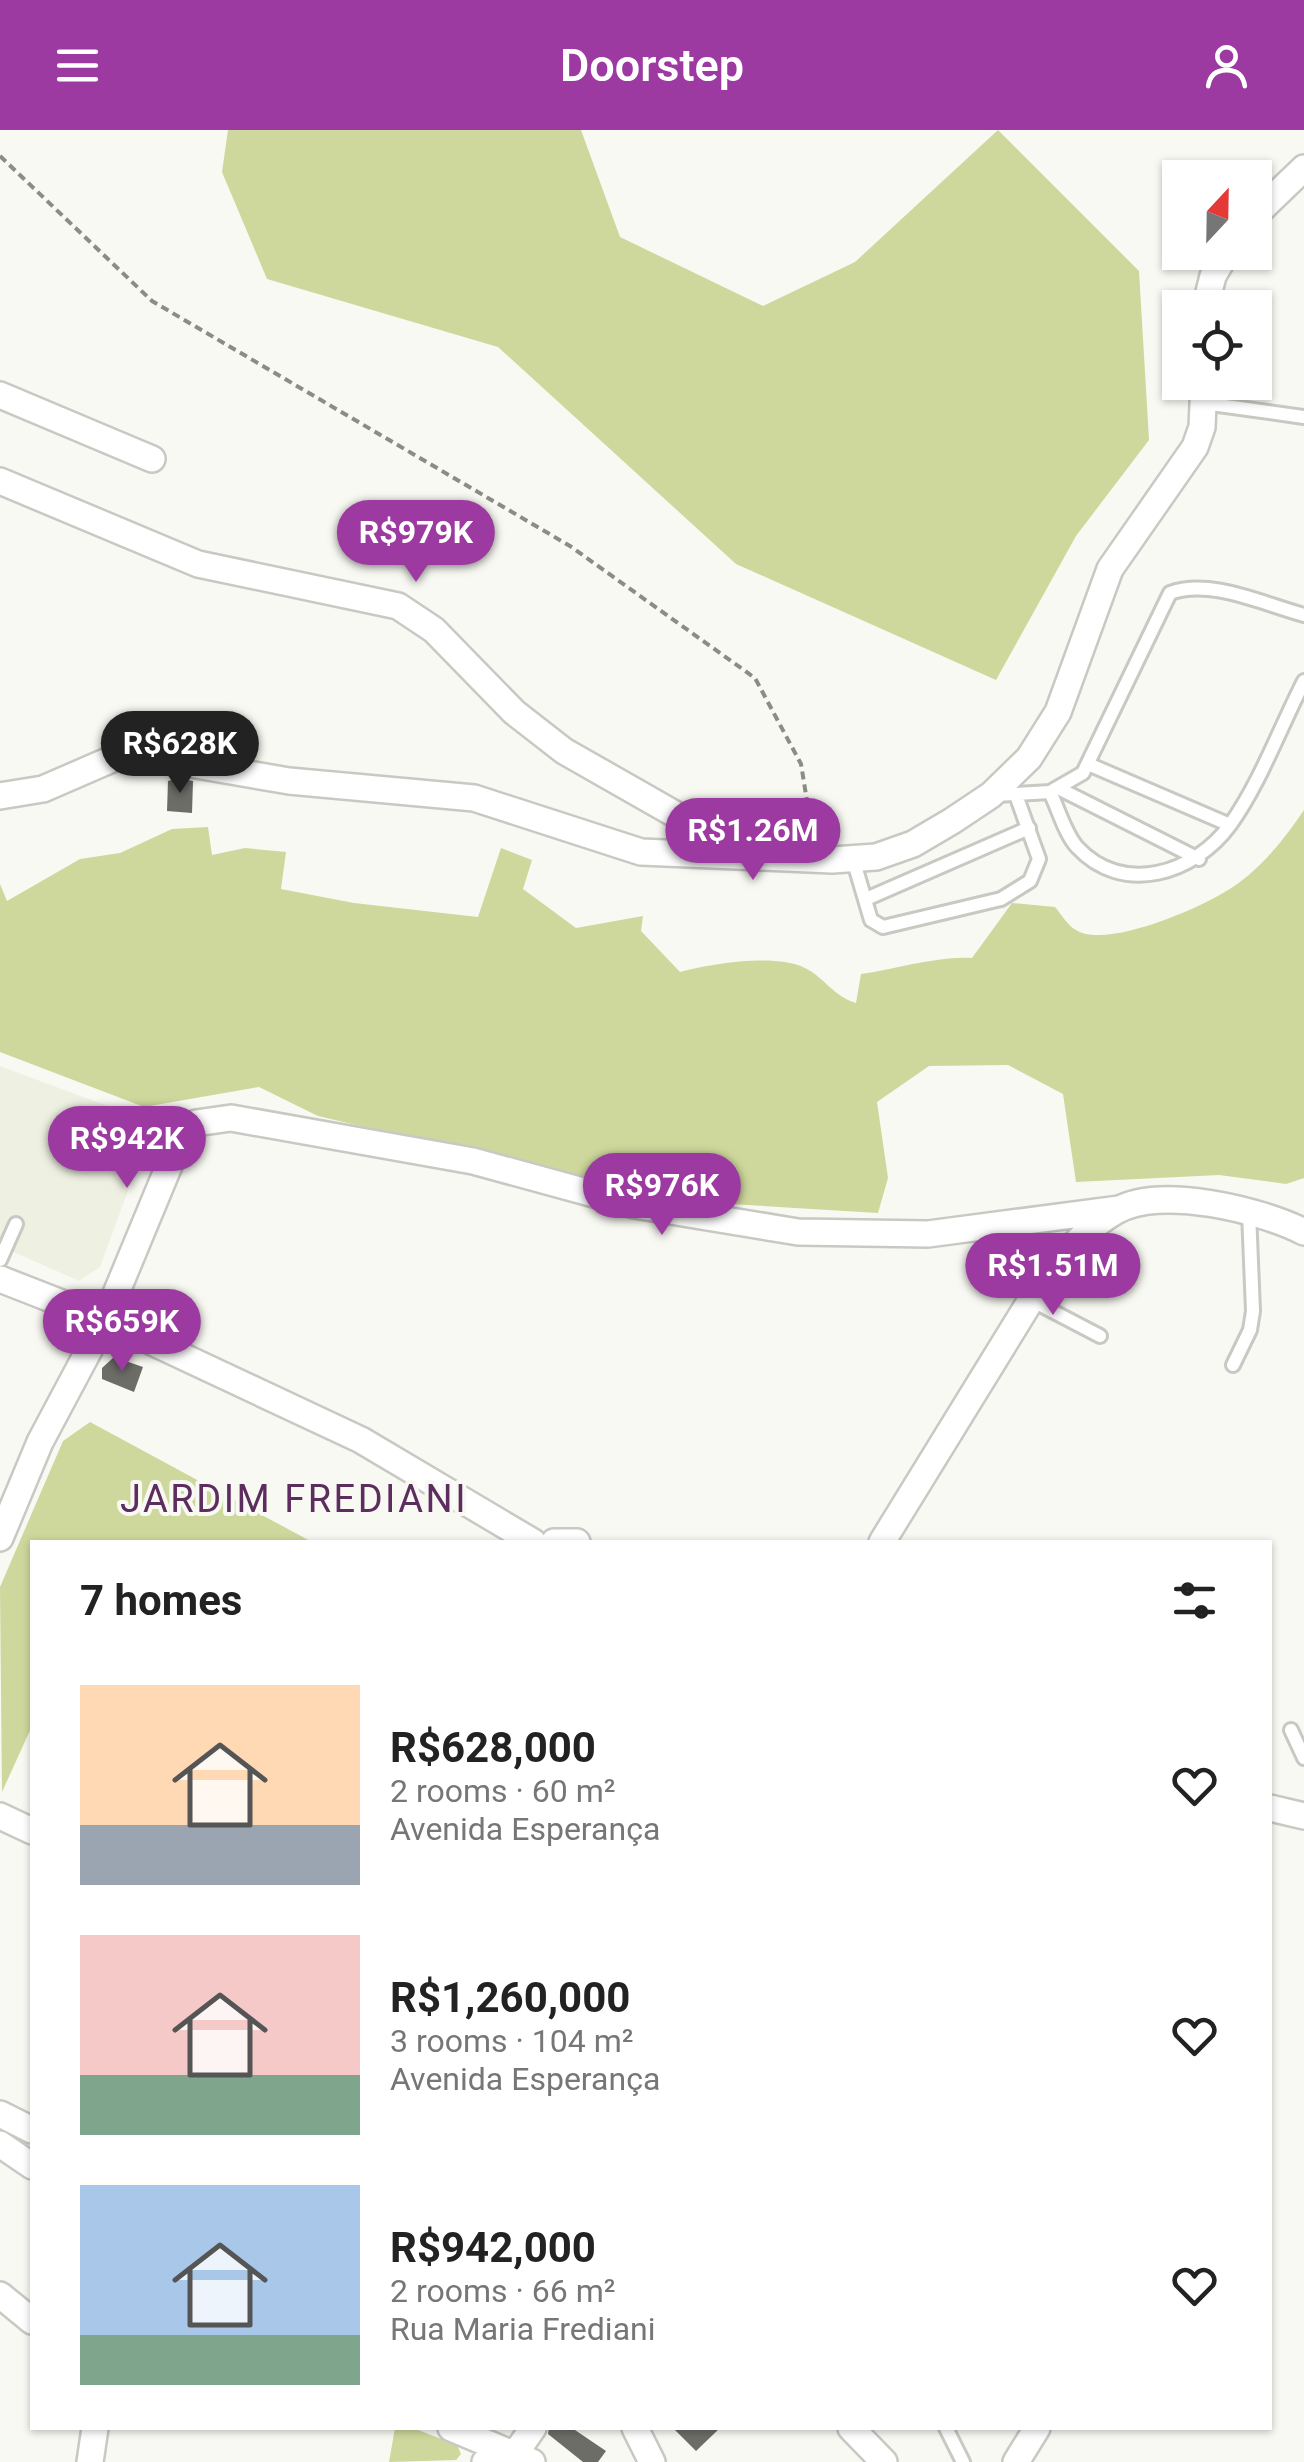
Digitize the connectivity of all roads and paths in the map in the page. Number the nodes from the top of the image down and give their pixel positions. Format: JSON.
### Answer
{"nodes":[{"id":1,"x":0,"y":156,"type":"edge"},
{"id":2,"x":1304,"y":168,"type":"edge"},
{"id":3,"x":1272,"y":199,"type":"edge"},
{"id":4,"x":0,"y":395,"type":"edge"},
{"id":5,"x":1204,"y":400,"type":"edge"},
{"id":6,"x":1237,"y":400,"type":"edge"},
{"id":7,"x":1304,"y":416,"type":"edge"},
{"id":8,"x":152,"y":459,"type":"dead end"},
{"id":9,"x":0,"y":481,"type":"edge"},
{"id":10,"x":1304,"y":615,"type":"edge"},
{"id":11,"x":1304,"y":681,"type":"edge"},
{"id":12,"x":1088,"y":764,"type":"junction"},
{"id":13,"x":1054,"y":790,"type":"junction"},
{"id":14,"x":1004,"y":795,"type":"junction"},
{"id":15,"x":0,"y":796,"type":"edge"},
{"id":16,"x":1230,"y":824,"type":"junction"},
{"id":17,"x":1029,"y":828,"type":"junction"},
{"id":18,"x":748,"y":856,"type":"junction"},
{"id":19,"x":804,"y":858,"type":"junction"},
{"id":20,"x":853,"y":859,"type":"junction"},
{"id":21,"x":1199,"y":859,"type":"junction"},
{"id":22,"x":866,"y":900,"type":"junction"},
{"id":23,"x":1119,"y":1208,"type":"junction"},
{"id":24,"x":1248,"y":1212,"type":"junction"},
{"id":25,"x":16,"y":1224,"type":"dead end"},
{"id":26,"x":1304,"y":1232,"type":"edge"},
{"id":27,"x":0,"y":1260,"type":"edge"},
{"id":28,"x":0,"y":1279,"type":"edge"},
{"id":29,"x":1031,"y":1300,"type":"junction"},
{"id":30,"x":105,"y":1320,"type":"junction"},
{"id":31,"x":1100,"y":1336,"type":"dead end"},
{"id":32,"x":1233,"y":1365,"type":"dead end"},
{"id":33,"x":0,"y":1538,"type":"edge"},
{"id":34,"x":529,"y":1540,"type":"edge"},
{"id":35,"x":883,"y":1540,"type":"edge"},
{"id":36,"x":1291,"y":1730,"type":"dead end"},
{"id":37,"x":1304,"y":1758,"type":"edge"},
{"id":38,"x":1272,"y":1808,"type":"edge"},
{"id":39,"x":0,"y":1816,"type":"edge"},
{"id":40,"x":1304,"y":1816,"type":"edge"},
{"id":41,"x":30,"y":1831,"type":"edge"},
{"id":42,"x":0,"y":2114,"type":"edge"},
{"id":43,"x":30,"y":2129,"type":"edge"},
{"id":44,"x":0,"y":2144,"type":"edge"},
{"id":45,"x":30,"y":2165,"type":"edge"},
{"id":46,"x":0,"y":2294,"type":"edge"},
{"id":47,"x":30,"y":2319,"type":"edge"},
{"id":48,"x":95,"y":2430,"type":"edge"},
{"id":49,"x":457,"y":2430,"type":"edge"},
{"id":50,"x":532,"y":2430,"type":"edge"},
{"id":51,"x":853,"y":2430,"type":"edge"},
{"id":52,"x":947,"y":2430,"type":"edge"},
{"id":53,"x":1037,"y":2430,"type":"edge"},
{"id":54,"x":524,"y":2458,"type":"edge"},
{"id":55,"x":90,"y":2462,"type":"edge"},
{"id":56,"x":486,"y":2462,"type":"edge"},
{"id":57,"x":884,"y":2462,"type":"edge"},
{"id":58,"x":963,"y":2462,"type":"edge"},
{"id":59,"x":1016,"y":2462,"type":"edge"}],
"edges":[{"from":1,"to":19,"type":"path"},
{"from":2,"to":3,"type":"street"},
{"from":4,"to":8,"type":"street"},
{"from":5,"to":14,"type":"street"},
{"from":6,"to":7,"type":"lane"},
{"from":9,"to":18,"type":"street"},
{"from":10,"to":12,"type":"lane"},
{"from":11,"to":16,"type":"lane"},
{"from":12,"to":13,"type":"lane"},
{"from":12,"to":16,"type":"lane"},
{"from":13,"to":14,"type":"lane"},
{"from":13,"to":21,"type":"lane"},
{"from":13,"to":21,"type":"lane"},
{"from":14,"to":17,"type":"lane"},
{"from":14,"to":20,"type":"street"},
{"from":15,"to":18,"type":"street"},
{"from":16,"to":21,"type":"lane"},
{"from":17,"to":22,"type":"lane"},
{"from":17,"to":22,"type":"lane"},
{"from":18,"to":19,"type":"street"},
{"from":19,"to":20,"type":"street"},
{"from":20,"to":22,"type":"lane"},
{"from":23,"to":24,"type":"street"},
{"from":23,"to":29,"type":"street"},
{"from":23,"to":30,"type":"street"},
{"from":24,"to":26,"type":"street"},
{"from":24,"to":32,"type":"lane"},
{"from":25,"to":27,"type":"lane"},
{"from":28,"to":30,"type":"street"},
{"from":29,"to":31,"type":"lane"},
{"from":29,"to":35,"type":"street"},
{"from":30,"to":33,"type":"street"},
{"from":30,"to":34,"type":"street"},
{"from":36,"to":37,"type":"lane"},
{"from":38,"to":40,"type":"street"},
{"from":39,"to":41,"type":"street"},
{"from":42,"to":43,"type":"street"},
{"from":44,"to":45,"type":"street"},
{"from":46,"to":47,"type":"street"},
{"from":48,"to":55,"type":"street"},
{"from":49,"to":54,"type":"street"},
{"from":50,"to":54,"type":"street"},
{"from":51,"to":57,"type":"street"},
{"from":52,"to":58,"type":"lane"},
{"from":53,"to":59,"type":"street"},
{"from":54,"to":56,"type":"street"}]}
